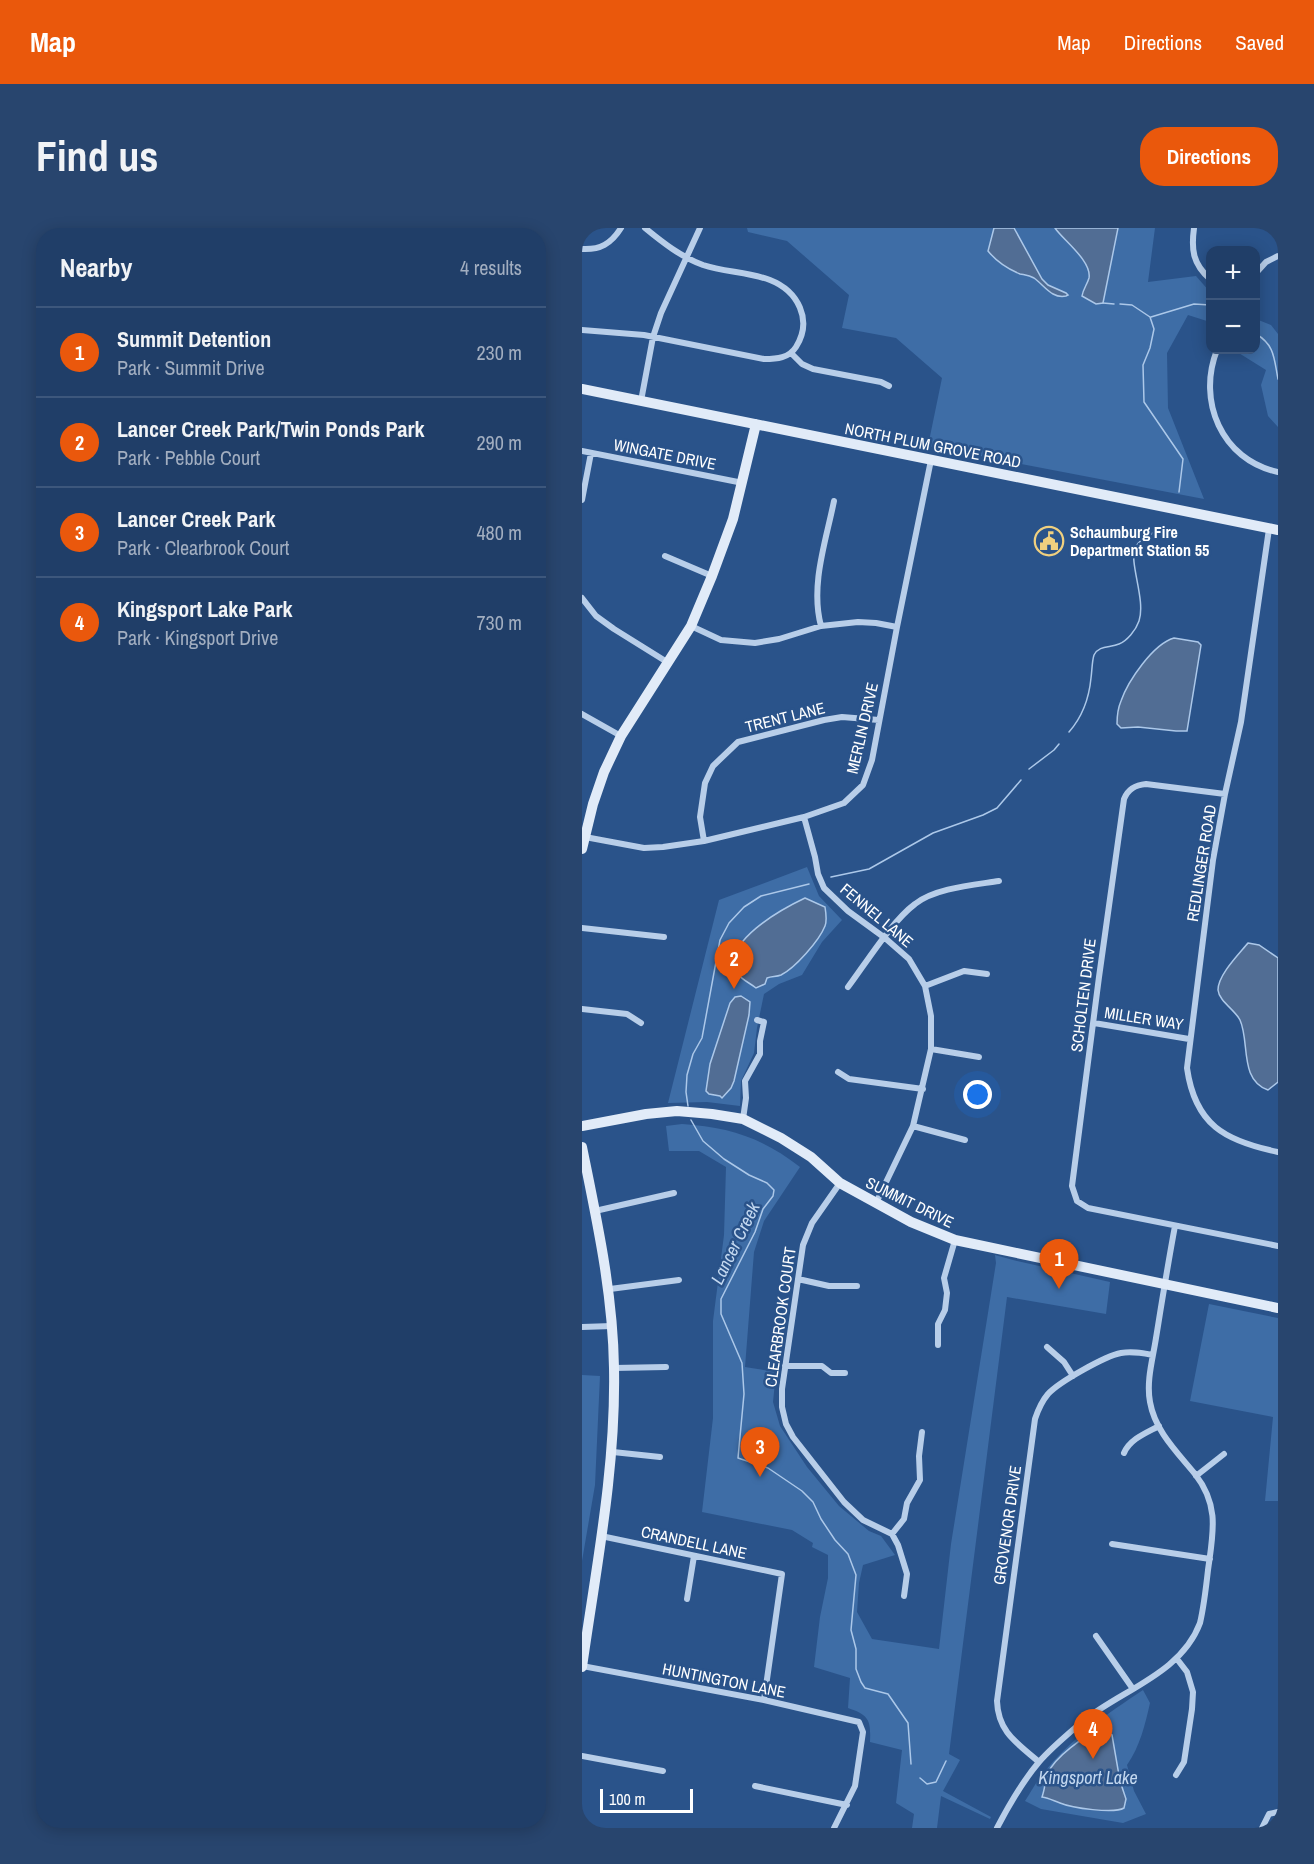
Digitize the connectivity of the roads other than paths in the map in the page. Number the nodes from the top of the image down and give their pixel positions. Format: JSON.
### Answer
{"nodes":[{"id":1,"x":621,"y":228,"type":"edge"},
{"id":2,"x":645,"y":228,"type":"edge"},
{"id":3,"x":700,"y":228,"type":"edge"},
{"id":4,"x":1194,"y":228,"type":"edge"},
{"id":5,"x":582,"y":249,"type":"edge"},
{"id":6,"x":1278,"y":256,"type":"edge"},
{"id":7,"x":687,"y":258,"type":"junction"},
{"id":8,"x":1260,"y":269,"type":"edge"},
{"id":9,"x":1206,"y":276,"type":"edge"},
{"id":10,"x":582,"y":330,"type":"edge"},
{"id":11,"x":653,"y":337,"type":"junction"},
{"id":12,"x":792,"y":354,"type":"junction"},
{"id":13,"x":1216,"y":354,"type":"edge"},
{"id":14,"x":889,"y":386,"type":"dead end"},
{"id":15,"x":582,"y":389,"type":"edge"},
{"id":16,"x":641,"y":401,"type":"junction"},
{"id":17,"x":756,"y":424,"type":"junction"},
{"id":18,"x":582,"y":451,"type":"edge"},
{"id":19,"x":591,"y":453,"type":"junction"},
{"id":20,"x":931,"y":460,"type":"junction"},
{"id":21,"x":1278,"y":471,"type":"edge"},
{"id":22,"x":743,"y":483,"type":"junction"},
{"id":23,"x":582,"y":500,"type":"edge"},
{"id":24,"x":834,"y":501,"type":"dead end"},
{"id":25,"x":1273,"y":530,"type":"edge"},
{"id":26,"x":664,"y":556,"type":"dead end"},
{"id":27,"x":712,"y":576,"type":"junction"},
{"id":28,"x":582,"y":598,"type":"edge"},
{"id":29,"x":691,"y":626,"type":"junction"},
{"id":30,"x":821,"y":626,"type":"junction"},
{"id":31,"x":897,"y":627,"type":"junction"},
{"id":32,"x":667,"y":662,"type":"junction"},
{"id":33,"x":582,"y":714,"type":"edge"},
{"id":34,"x":879,"y":720,"type":"junction"},
{"id":35,"x":621,"y":736,"type":"junction"},
{"id":36,"x":1225,"y":794,"type":"junction"},
{"id":37,"x":804,"y":817,"type":"junction"},
{"id":38,"x":584,"y":837,"type":"junction"},
{"id":39,"x":704,"y":841,"type":"junction"},
{"id":40,"x":582,"y":849,"type":"edge"},
{"id":41,"x":999,"y":881,"type":"dead end"},
{"id":42,"x":582,"y":928,"type":"edge"},
{"id":43,"x":664,"y":937,"type":"dead end"},
{"id":44,"x":885,"y":938,"type":"junction"},
{"id":45,"x":987,"y":974,"type":"dead end"},
{"id":46,"x":925,"y":986,"type":"junction"},
{"id":47,"x":848,"y":987,"type":"dead end"},
{"id":48,"x":582,"y":1009,"type":"edge"},
{"id":49,"x":757,"y":1020,"type":"dead end"},
{"id":50,"x":641,"y":1023,"type":"dead end"},
{"id":51,"x":1094,"y":1023,"type":"junction"},
{"id":52,"x":1189,"y":1039,"type":"junction"},
{"id":53,"x":932,"y":1049,"type":"junction"},
{"id":54,"x":979,"y":1057,"type":"dead end"},
{"id":55,"x":838,"y":1072,"type":"dead end"},
{"id":56,"x":923,"y":1089,"type":"junction"},
{"id":57,"x":743,"y":1119,"type":"junction"},
{"id":58,"x":582,"y":1126,"type":"edge"},
{"id":59,"x":914,"y":1126,"type":"junction"},
{"id":60,"x":965,"y":1140,"type":"dead end"},
{"id":61,"x":582,"y":1148,"type":"edge"},
{"id":62,"x":1278,"y":1152,"type":"edge"},
{"id":63,"x":840,"y":1184,"type":"junction"},
{"id":64,"x":674,"y":1193,"type":"dead end"},
{"id":65,"x":876,"y":1203,"type":"junction"},
{"id":66,"x":595,"y":1211,"type":"junction"},
{"id":67,"x":1175,"y":1226,"type":"junction"},
{"id":68,"x":955,"y":1240,"type":"junction"},
{"id":69,"x":1278,"y":1246,"type":"edge"},
{"id":70,"x":798,"y":1279,"type":"junction"},
{"id":71,"x":679,"y":1280,"type":"dead end"},
{"id":72,"x":1165,"y":1285,"type":"junction"},
{"id":73,"x":857,"y":1286,"type":"dead end"},
{"id":74,"x":610,"y":1289,"type":"junction"},
{"id":75,"x":1278,"y":1308,"type":"edge"},
{"id":76,"x":612,"y":1326,"type":"junction"},
{"id":77,"x":582,"y":1327,"type":"edge"},
{"id":78,"x":938,"y":1345,"type":"dead end"},
{"id":79,"x":1047,"y":1347,"type":"dead end"},
{"id":80,"x":1153,"y":1355,"type":"junction"},
{"id":81,"x":786,"y":1366,"type":"junction"},
{"id":82,"x":666,"y":1367,"type":"dead end"},
{"id":83,"x":614,"y":1368,"type":"junction"},
{"id":84,"x":845,"y":1373,"type":"dead end"},
{"id":85,"x":1073,"y":1376,"type":"junction"},
{"id":86,"x":1159,"y":1426,"type":"junction"},
{"id":87,"x":922,"y":1432,"type":"dead end"},
{"id":88,"x":613,"y":1452,"type":"junction"},
{"id":89,"x":1124,"y":1453,"type":"dead end"},
{"id":90,"x":1224,"y":1454,"type":"dead end"},
{"id":91,"x":660,"y":1457,"type":"dead end"},
{"id":92,"x":1196,"y":1476,"type":"junction"},
{"id":93,"x":892,"y":1534,"type":"junction"},
{"id":94,"x":601,"y":1536,"type":"junction"},
{"id":95,"x":1112,"y":1544,"type":"dead end"},
{"id":96,"x":694,"y":1556,"type":"junction"},
{"id":97,"x":1210,"y":1559,"type":"junction"},
{"id":98,"x":904,"y":1596,"type":"dead end"},
{"id":99,"x":687,"y":1599,"type":"dead end"},
{"id":100,"x":587,"y":1601,"type":"edge"},
{"id":101,"x":1096,"y":1636,"type":"dead end"},
{"id":102,"x":1177,"y":1659,"type":"junction"},
{"id":103,"x":582,"y":1667,"type":"edge"},
{"id":104,"x":1133,"y":1689,"type":"junction"},
{"id":105,"x":764,"y":1700,"type":"junction"},
{"id":106,"x":582,"y":1756,"type":"edge"},
{"id":107,"x":1039,"y":1762,"type":"junction"},
{"id":108,"x":663,"y":1771,"type":"dead end"},
{"id":109,"x":1176,"y":1775,"type":"dead end"},
{"id":110,"x":755,"y":1786,"type":"dead end"},
{"id":111,"x":847,"y":1805,"type":"junction"},
{"id":112,"x":1278,"y":1812,"type":"edge"},
{"id":113,"x":834,"y":1828,"type":"edge"},
{"id":114,"x":997,"y":1828,"type":"edge"},
{"id":115,"x":1262,"y":1828,"type":"edge"}],
"edges":[{"from":1,"to":5,"type":"street"},
{"from":2,"to":7,"type":"street"},
{"from":3,"to":7,"type":"street"},
{"from":4,"to":9,"type":"street"},
{"from":6,"to":8,"type":"street"},
{"from":7,"to":11,"type":"street"},
{"from":7,"to":12,"type":"street"},
{"from":10,"to":11,"type":"street"},
{"from":11,"to":12,"type":"street"},
{"from":11,"to":16,"type":"street"},
{"from":12,"to":14,"type":"street"},
{"from":13,"to":21,"type":"street"},
{"from":15,"to":16,"type":"street","name":"NORTH PLUM GROVE ROAD"},
{"from":16,"to":17,"type":"street","name":"NORTH PLUM GROVE ROAD"},
{"from":17,"to":20,"type":"street","name":"NORTH PLUM GROVE ROAD"},
{"from":17,"to":22,"type":"street"},
{"from":18,"to":19,"type":"street","name":"WINGATE DRIVE"},
{"from":19,"to":22,"type":"street","name":"WINGATE DRIVE"},
{"from":19,"to":23,"type":"street"},
{"from":20,"to":25,"type":"street","name":"NORTH PLUM GROVE ROAD"},
{"from":20,"to":31,"type":"street","name":"MERLIN DRIVE"},
{"from":22,"to":27,"type":"street"},
{"from":24,"to":30,"type":"street"},
{"from":25,"to":36,"type":"street","name":"REDLINGER ROAD"},
{"from":26,"to":27,"type":"street"},
{"from":27,"to":29,"type":"street"},
{"from":28,"to":32,"type":"street"},
{"from":29,"to":30,"type":"street"},
{"from":29,"to":32,"type":"street"},
{"from":30,"to":31,"type":"street"},
{"from":31,"to":34,"type":"street","name":"MERLIN DRIVE"},
{"from":32,"to":35,"type":"street"},
{"from":33,"to":35,"type":"street"},
{"from":34,"to":37,"type":"street","name":"MERLIN DRIVE"},
{"from":34,"to":39,"type":"street","name":"TRENT LANE"},
{"from":35,"to":38,"type":"street"},
{"from":36,"to":51,"type":"street","name":"SCHOLTEN DRIVE"},
{"from":36,"to":52,"type":"street","name":"REDLINGER ROAD"},
{"from":37,"to":39,"type":"street","name":"MERLIN DRIVE"},
{"from":37,"to":44,"type":"street","name":"FENNEL LANE"},
{"from":38,"to":39,"type":"street","name":"MERLIN DRIVE"},
{"from":38,"to":40,"type":"street"},
{"from":41,"to":44,"type":"street"},
{"from":42,"to":43,"type":"street"},
{"from":44,"to":46,"type":"street","name":"FENNEL LANE"},
{"from":44,"to":47,"type":"street"},
{"from":45,"to":46,"type":"street"},
{"from":46,"to":53,"type":"street","name":"FENNEL LANE"},
{"from":48,"to":50,"type":"street"},
{"from":49,"to":57,"type":"street"},
{"from":51,"to":52,"type":"street","name":"MILLER WAY"},
{"from":51,"to":67,"type":"street","name":"SCHOLTEN DRIVE"},
{"from":52,"to":62,"type":"street","name":"REDLINGER ROAD"},
{"from":53,"to":54,"type":"street"},
{"from":53,"to":56,"type":"street","name":"FENNEL LANE"},
{"from":55,"to":56,"type":"street"},
{"from":56,"to":59,"type":"street","name":"FENNEL LANE"},
{"from":57,"to":58,"type":"street","name":"SUMMIT DRIVE"},
{"from":57,"to":63,"type":"street","name":"SUMMIT DRIVE"},
{"from":59,"to":60,"type":"street"},
{"from":59,"to":65,"type":"street","name":"FENNEL LANE"},
{"from":61,"to":66,"type":"street"},
{"from":63,"to":65,"type":"street","name":"SUMMIT DRIVE"},
{"from":63,"to":70,"type":"street","name":"CLEARBROOK COURT"},
{"from":64,"to":66,"type":"street"},
{"from":65,"to":68,"type":"street","name":"SUMMIT DRIVE"},
{"from":66,"to":74,"type":"street"},
{"from":67,"to":69,"type":"street"},
{"from":67,"to":72,"type":"street"},
{"from":68,"to":72,"type":"street","name":"SUMMIT DRIVE"},
{"from":68,"to":78,"type":"street"},
{"from":70,"to":73,"type":"street"},
{"from":70,"to":81,"type":"street","name":"CLEARBROOK COURT"},
{"from":71,"to":74,"type":"street"},
{"from":72,"to":75,"type":"street","name":"SUMMIT DRIVE"},
{"from":72,"to":80,"type":"street"},
{"from":74,"to":76,"type":"street"},
{"from":76,"to":77,"type":"street"},
{"from":76,"to":83,"type":"street"},
{"from":79,"to":85,"type":"street"},
{"from":80,"to":85,"type":"street","name":"GROVENOR DRIVE"},
{"from":80,"to":86,"type":"street"},
{"from":81,"to":84,"type":"street"},
{"from":81,"to":93,"type":"street","name":"CLEARBROOK COURT"},
{"from":82,"to":83,"type":"street"},
{"from":83,"to":88,"type":"street"},
{"from":85,"to":107,"type":"street","name":"GROVENOR DRIVE"},
{"from":86,"to":89,"type":"street"},
{"from":86,"to":92,"type":"street"},
{"from":87,"to":93,"type":"street"},
{"from":88,"to":91,"type":"street"},
{"from":88,"to":94,"type":"street"},
{"from":90,"to":92,"type":"street"},
{"from":92,"to":97,"type":"street"},
{"from":93,"to":98,"type":"street"},
{"from":94,"to":96,"type":"street","name":"CRANDELL LANE"},
{"from":94,"to":100,"type":"street"},
{"from":95,"to":97,"type":"street"},
{"from":96,"to":99,"type":"street"},
{"from":96,"to":105,"type":"street","name":"CRANDELL LANE"},
{"from":97,"to":102,"type":"street"},
{"from":100,"to":103,"type":"street"},
{"from":101,"to":104,"type":"street"},
{"from":102,"to":104,"type":"street"},
{"from":102,"to":109,"type":"street"},
{"from":103,"to":105,"type":"street","name":"HUNTINGTON LANE"},
{"from":104,"to":107,"type":"street"},
{"from":105,"to":111,"type":"street","name":"HUNTINGTON LANE"},
{"from":106,"to":108,"type":"street"},
{"from":107,"to":114,"type":"street"},
{"from":110,"to":111,"type":"street"},
{"from":111,"to":113,"type":"street"},
{"from":112,"to":115,"type":"street"}]}
